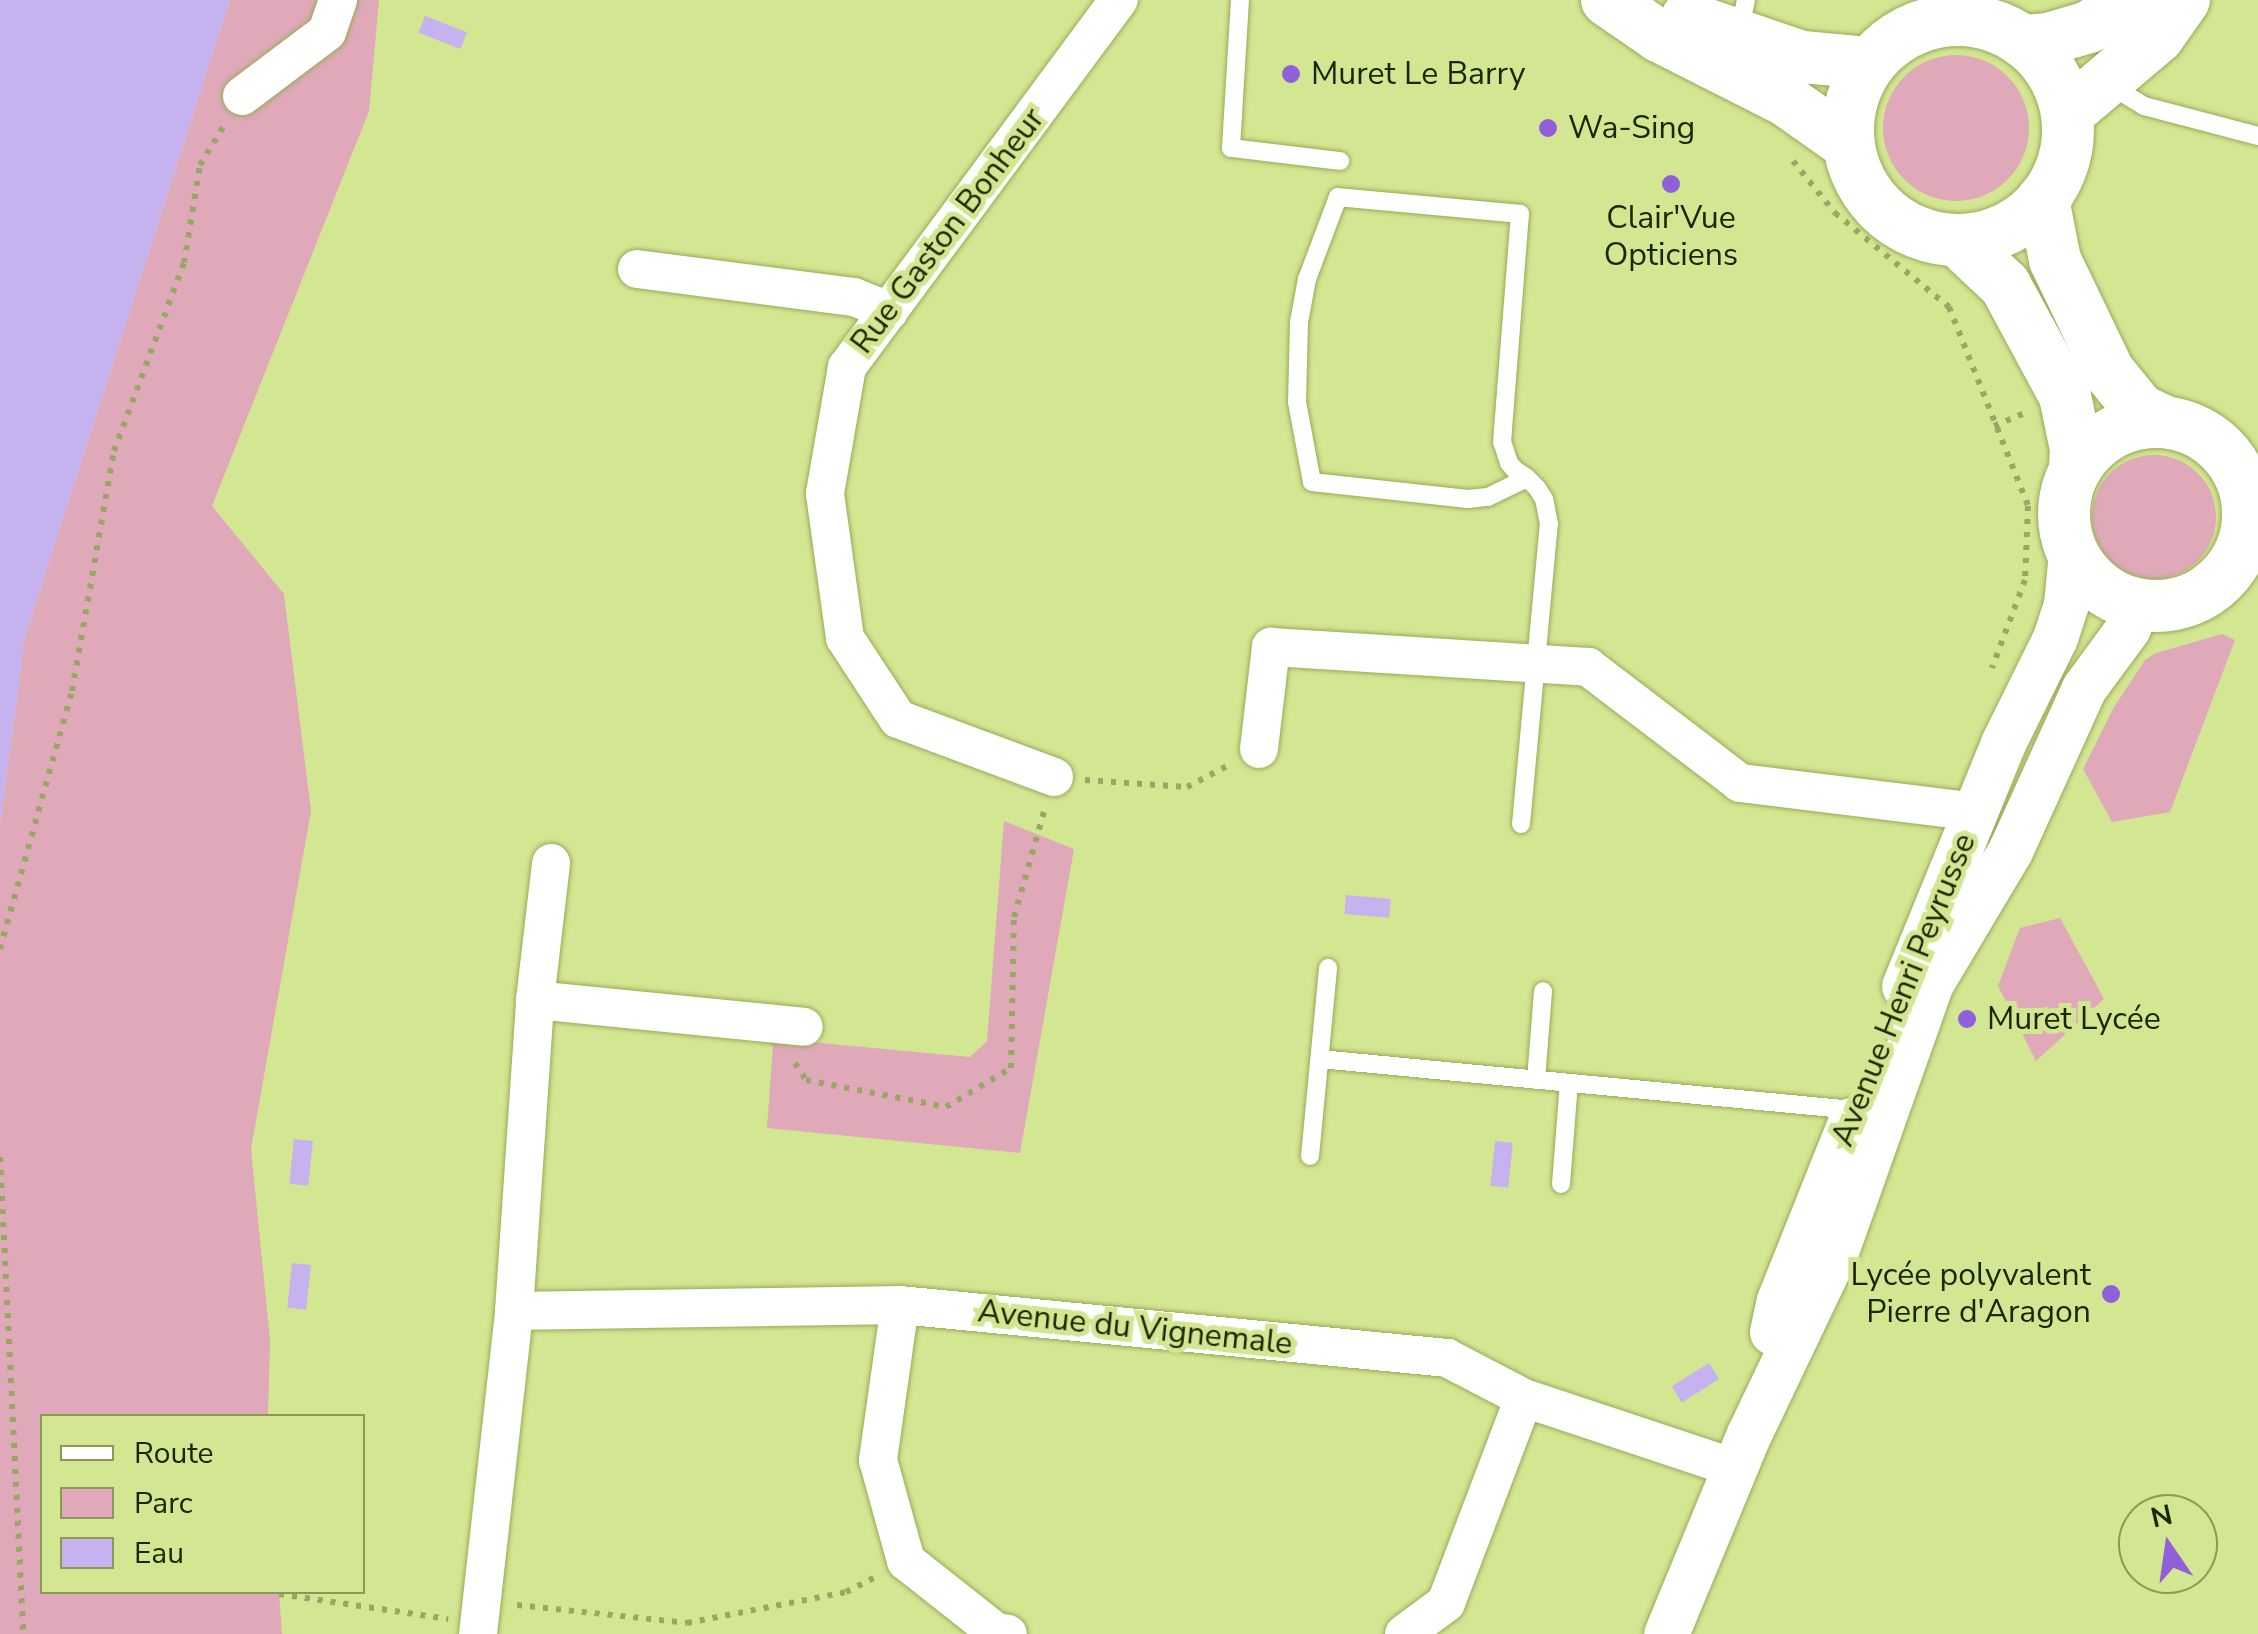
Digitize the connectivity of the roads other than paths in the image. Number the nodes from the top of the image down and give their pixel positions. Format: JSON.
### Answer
{"nodes":[{"id":1,"x":338,"y":0,"type":"edge"},
{"id":2,"x":1119,"y":0,"type":"edge"},
{"id":3,"x":1240,"y":0,"type":"edge"},
{"id":4,"x":1607,"y":0,"type":"edge"},
{"id":5,"x":1626,"y":0,"type":"edge"},
{"id":6,"x":2130,"y":0,"type":"edge"},
{"id":7,"x":2184,"y":0,"type":"edge"},
{"id":8,"x":1742,"y":19,"type":"edge"},
{"id":9,"x":1996,"y":22,"type":"edge"},
{"id":10,"x":1868,"y":63,"type":"junction"},
{"id":11,"x":242,"y":96,"type":"road end"},
{"id":12,"x":2087,"y":99,"type":"junction"},
{"id":13,"x":2258,"y":136,"type":"edge"},
{"id":14,"x":1848,"y":144,"type":"junction"},
{"id":15,"x":1340,"y":162,"type":"dead end"},
{"id":16,"x":2043,"y":199,"type":"junction"},
{"id":17,"x":1958,"y":240,"type":"junction"},
{"id":18,"x":637,"y":269,"type":"dead end"},
{"id":19,"x":889,"y":311,"type":"junction"},
{"id":20,"x":2166,"y":422,"type":"junction"},
{"id":21,"x":2075,"y":470,"type":"junction"},
{"id":22,"x":1527,"y":478,"type":"junction"},
{"id":23,"x":2249,"y":490,"type":"edge"},
{"id":24,"x":2071,"y":552,"type":"junction"},
{"id":25,"x":2258,"y":595,"type":"edge"},
{"id":26,"x":2192,"y":598,"type":"junction"},
{"id":27,"x":2138,"y":604,"type":"junction"},
{"id":28,"x":1536,"y":664,"type":"junction"},
{"id":29,"x":1258,"y":749,"type":"road end"},
{"id":30,"x":1054,"y":777,"type":"road end"},
{"id":31,"x":1975,"y":812,"type":"junction"},
{"id":32,"x":1521,"y":824,"type":"dead end"},
{"id":33,"x":551,"y":864,"type":"dead end"},
{"id":34,"x":1328,"y":968,"type":"dead end"},
{"id":35,"x":1544,"y":991,"type":"dead end"},
{"id":36,"x":535,"y":1000,"type":"junction"},
{"id":37,"x":788,"y":1026,"type":"road end"},
{"id":38,"x":1320,"y":1059,"type":"junction"},
{"id":39,"x":1536,"y":1080,"type":"junction"},
{"id":40,"x":1569,"y":1083,"type":"junction"},
{"id":41,"x":1855,"y":1110,"type":"junction"},
{"id":42,"x":1310,"y":1156,"type":"dead end"},
{"id":43,"x":1561,"y":1184,"type":"dead end"},
{"id":44,"x":900,"y":1304,"type":"junction"},
{"id":45,"x":514,"y":1311,"type":"junction"},
{"id":46,"x":1524,"y":1398,"type":"junction"},
{"id":47,"x":1742,"y":1451,"type":"junction"},
{"id":48,"x":479,"y":1620,"type":"edge"},
{"id":49,"x":1670,"y":1629,"type":"edge"},
{"id":50,"x":1008,"y":1634,"type":"edge"},
{"id":51,"x":1404,"y":1634,"type":"edge"}],
"edges":[{"from":1,"to":11,"type":"street"},
{"from":2,"to":19,"type":"street","name":"Rue Gaston Bonheur"},
{"from":3,"to":15,"type":"lane"},
{"from":4,"to":14,"type":"main road"},
{"from":5,"to":8,"type":"main road"},
{"from":6,"to":9,"type":"main road"},
{"from":7,"to":12,"type":"main road"},
{"from":8,"to":10,"type":"main road"},
{"from":9,"to":10,"type":"main road"},
{"from":9,"to":12,"type":"main road"},
{"from":10,"to":14,"type":"main road"},
{"from":12,"to":13,"type":"lane"},
{"from":12,"to":16,"type":"main road"},
{"from":14,"to":17,"type":"main road"},
{"from":16,"to":17,"type":"main road"},
{"from":16,"to":20,"type":"main road"},
{"from":17,"to":21,"type":"main road"},
{"from":18,"to":19,"type":"street"},
{"from":19,"to":30,"type":"street","name":"Rue Gaston Bonheur"},
{"from":20,"to":21,"type":"main road"},
{"from":20,"to":23,"type":"main road"},
{"from":21,"to":24,"type":"main road"},
{"from":22,"to":22,"type":"lane"},
{"from":22,"to":28,"type":"lane"},
{"from":23,"to":26,"type":"main road"},
{"from":24,"to":27,"type":"main road"},
{"from":24,"to":31,"type":"street","name":"Avenue Henri Peyrusse"},
{"from":25,"to":26,"type":"main road"},
{"from":26,"to":27,"type":"main road"},
{"from":27,"to":47,"type":"street","name":"Avenue Henri Peyrusse"},
{"from":28,"to":29,"type":"street"},
{"from":28,"to":31,"type":"street"},
{"from":28,"to":32,"type":"lane"},
{"from":31,"to":41,"type":"street","name":"Avenue Henri Peyrusse"},
{"from":33,"to":36,"type":"street"},
{"from":34,"to":38,"type":"lane"},
{"from":35,"to":39,"type":"lane"},
{"from":36,"to":37,"type":"street"},
{"from":36,"to":45,"type":"street"},
{"from":38,"to":39,"type":"lane"},
{"from":38,"to":42,"type":"lane"},
{"from":39,"to":40,"type":"lane"},
{"from":40,"to":41,"type":"lane"},
{"from":40,"to":43,"type":"lane"},
{"from":41,"to":47,"type":"street","name":"Avenue Henri Peyrusse"},
{"from":44,"to":45,"type":"street","name":"Avenue du Vignemale"},
{"from":44,"to":46,"type":"street","name":"Avenue du Vignemale"},
{"from":44,"to":50,"type":"street"},
{"from":45,"to":48,"type":"street"},
{"from":46,"to":47,"type":"street","name":"Avenue du Vignemale"},
{"from":46,"to":51,"type":"street"},
{"from":47,"to":49,"type":"street","name":"Avenue Henri Peyrusse"}]}
